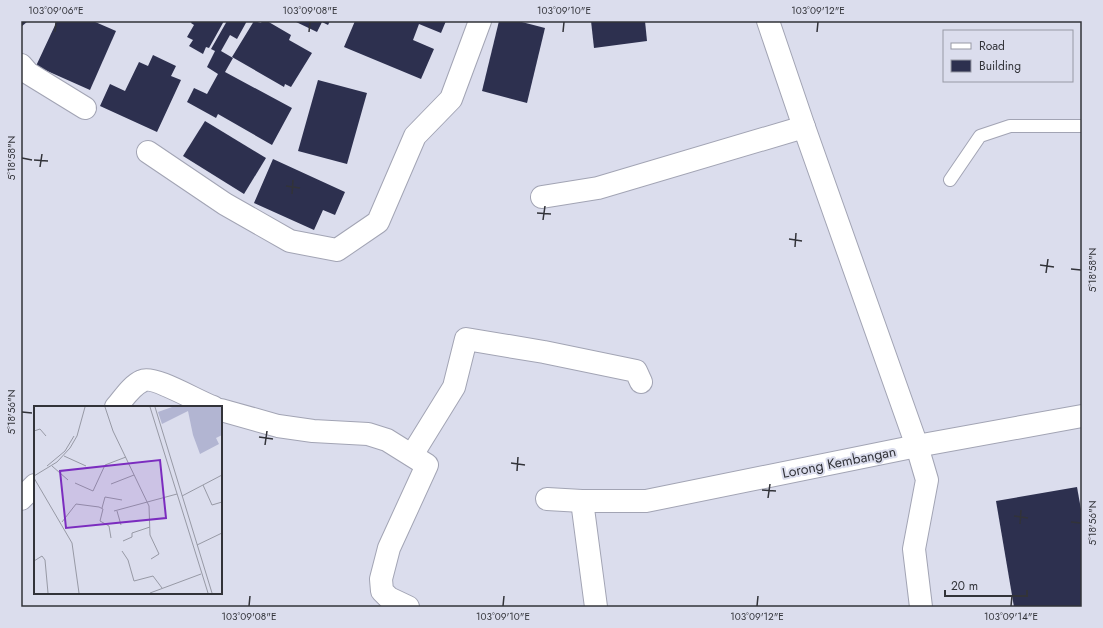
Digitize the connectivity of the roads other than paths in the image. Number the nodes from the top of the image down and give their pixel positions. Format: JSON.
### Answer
{"nodes":[{"id":1,"x":480,"y":21,"type":"edge"},
{"id":2,"x":768,"y":21,"type":"edge"},
{"id":3,"x":21,"y":65,"type":"edge"},
{"id":4,"x":85,"y":108,"type":"dead end"},
{"id":5,"x":1082,"y":126,"type":"edge"},
{"id":6,"x":804,"y":127,"type":"junction"},
{"id":7,"x":148,"y":152,"type":"dead end"},
{"id":8,"x":950,"y":180,"type":"dead end"},
{"id":9,"x":542,"y":197,"type":"dead end"},
{"id":10,"x":641,"y":382,"type":"dead end"},
{"id":11,"x":117,"y":406,"type":"edge"},
{"id":12,"x":210,"y":406,"type":"edge"},
{"id":13,"x":222,"y":410,"type":"edge"},
{"id":14,"x":1082,"y":416,"type":"edge"},
{"id":15,"x":917,"y":446,"type":"junction"},
{"id":16,"x":412,"y":455,"type":"junction"},
{"id":17,"x":34,"y":486,"type":"edge"},
{"id":18,"x":21,"y":499,"type":"edge"},
{"id":19,"x":547,"y":499,"type":"dead end"},
{"id":20,"x":582,"y":501,"type":"junction"},
{"id":21,"x":408,"y":607,"type":"edge"},
{"id":22,"x":596,"y":607,"type":"edge"},
{"id":23,"x":921,"y":607,"type":"edge"}],
"edges":[{"from":1,"to":7,"type":"street"},
{"from":2,"to":6,"type":"street"},
{"from":3,"to":4,"type":"street"},
{"from":5,"to":8,"type":"lane"},
{"from":6,"to":9,"type":"street"},
{"from":6,"to":15,"type":"street"},
{"from":10,"to":16,"type":"street"},
{"from":11,"to":12,"type":"street"},
{"from":13,"to":16,"type":"street"},
{"from":14,"to":15,"type":"street","name":"Lorong Kembangan"},
{"from":15,"to":20,"type":"street","name":"Lorong Kembangan"},
{"from":15,"to":23,"type":"street"},
{"from":16,"to":21,"type":"street"},
{"from":17,"to":18,"type":"street"},
{"from":19,"to":20,"type":"street","name":"Lorong Kembangan"},
{"from":20,"to":22,"type":"street"}]}
